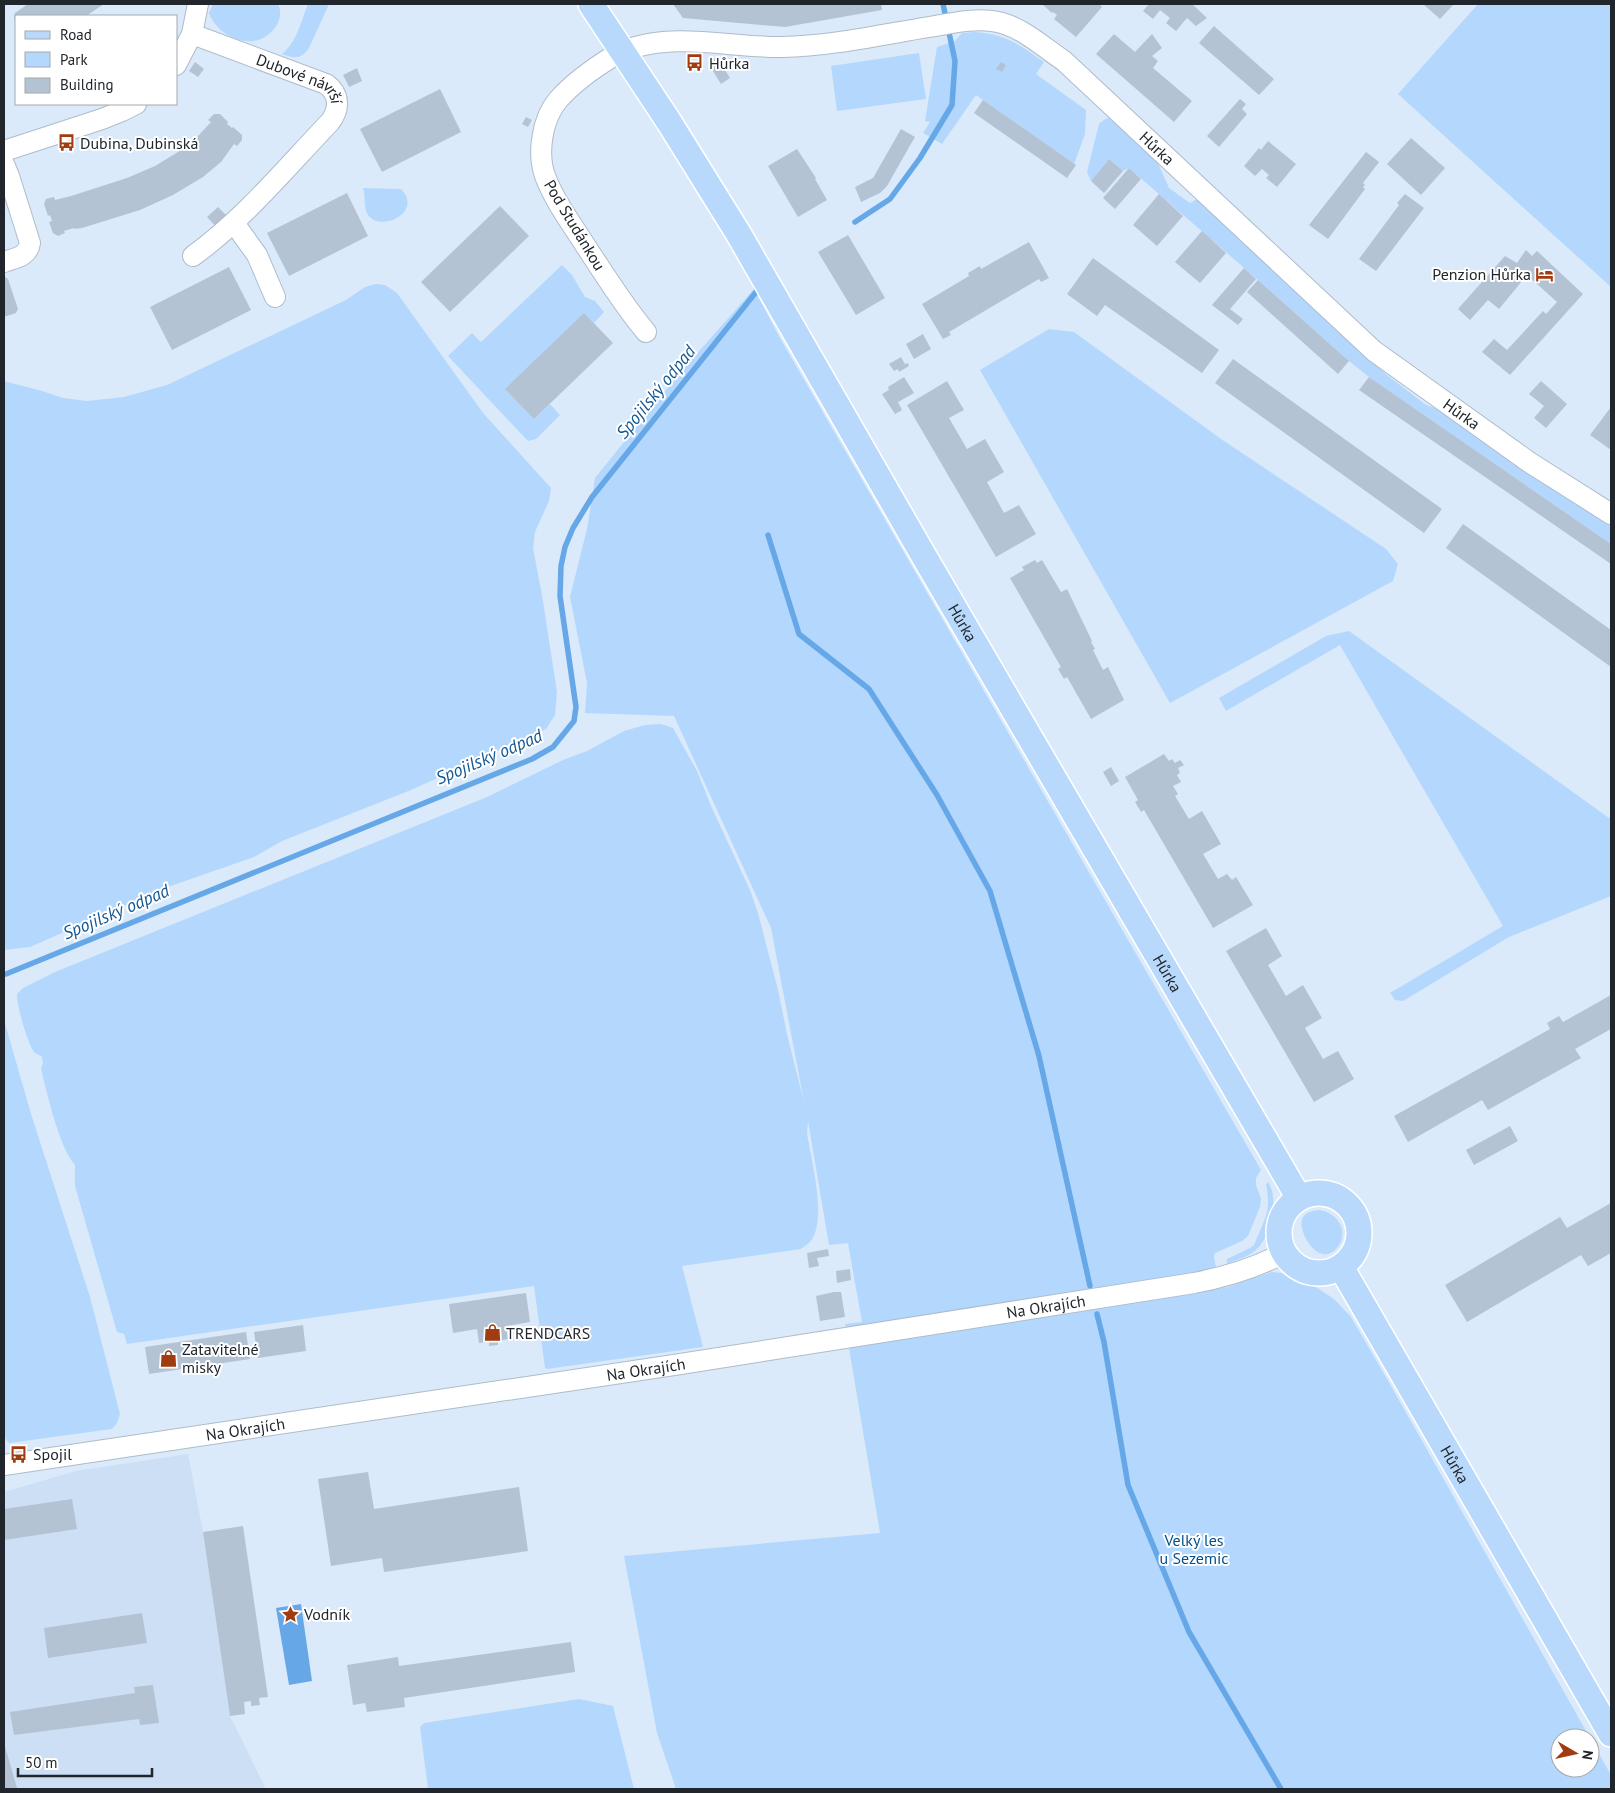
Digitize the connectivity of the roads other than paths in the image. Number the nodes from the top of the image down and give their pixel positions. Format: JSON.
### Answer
{"nodes":[{"id":1,"x":198,"y":4,"type":"edge"},
{"id":2,"x":591,"y":4,"type":"edge"},
{"id":3,"x":192,"y":34,"type":"junction"},
{"id":4,"x":622,"y":51,"type":"junction"},
{"id":5,"x":178,"y":61,"type":"edge"},
{"id":6,"x":134,"y":105,"type":"edge"},
{"id":7,"x":4,"y":151,"type":"edge"},
{"id":8,"x":4,"y":164,"type":"edge"},
{"id":9,"x":234,"y":222,"type":"junction"},
{"id":10,"x":193,"y":256,"type":"dead end"},
{"id":11,"x":4,"y":262,"type":"edge"},
{"id":12,"x":275,"y":297,"type":"dead end"},
{"id":13,"x":646,"y":332,"type":"dead end"},
{"id":14,"x":1611,"y":514,"type":"edge"},
{"id":15,"x":1299,"y":1198,"type":"junction"},
{"id":16,"x":1284,"y":1253,"type":"junction"},
{"id":17,"x":1340,"y":1267,"type":"junction"},
{"id":18,"x":4,"y":1466,"type":"edge"},
{"id":19,"x":1611,"y":1734,"type":"edge"}],
"edges":[{"from":1,"to":3,"type":"street"},
{"from":2,"to":4,"type":"main road","name":"Hůrka"},
{"from":3,"to":5,"type":"street"},
{"from":3,"to":9,"type":"street","name":"Dubové návrší"},
{"from":4,"to":13,"type":"street","name":"Pod Studánkou"},
{"from":4,"to":14,"type":"street","name":"Hůrka"},
{"from":4,"to":15,"type":"main road","name":"Hůrka"},
{"from":6,"to":7,"type":"street"},
{"from":8,"to":11,"type":"street"},
{"from":9,"to":10,"type":"street","name":"Dubové návrší"},
{"from":9,"to":12,"type":"street"},
{"from":15,"to":16,"type":"main road"},
{"from":15,"to":17,"type":"main road"},
{"from":16,"to":17,"type":"main road"},
{"from":16,"to":18,"type":"street","name":"Na Okrajích"},
{"from":17,"to":19,"type":"main road","name":"Hůrka"}]}
